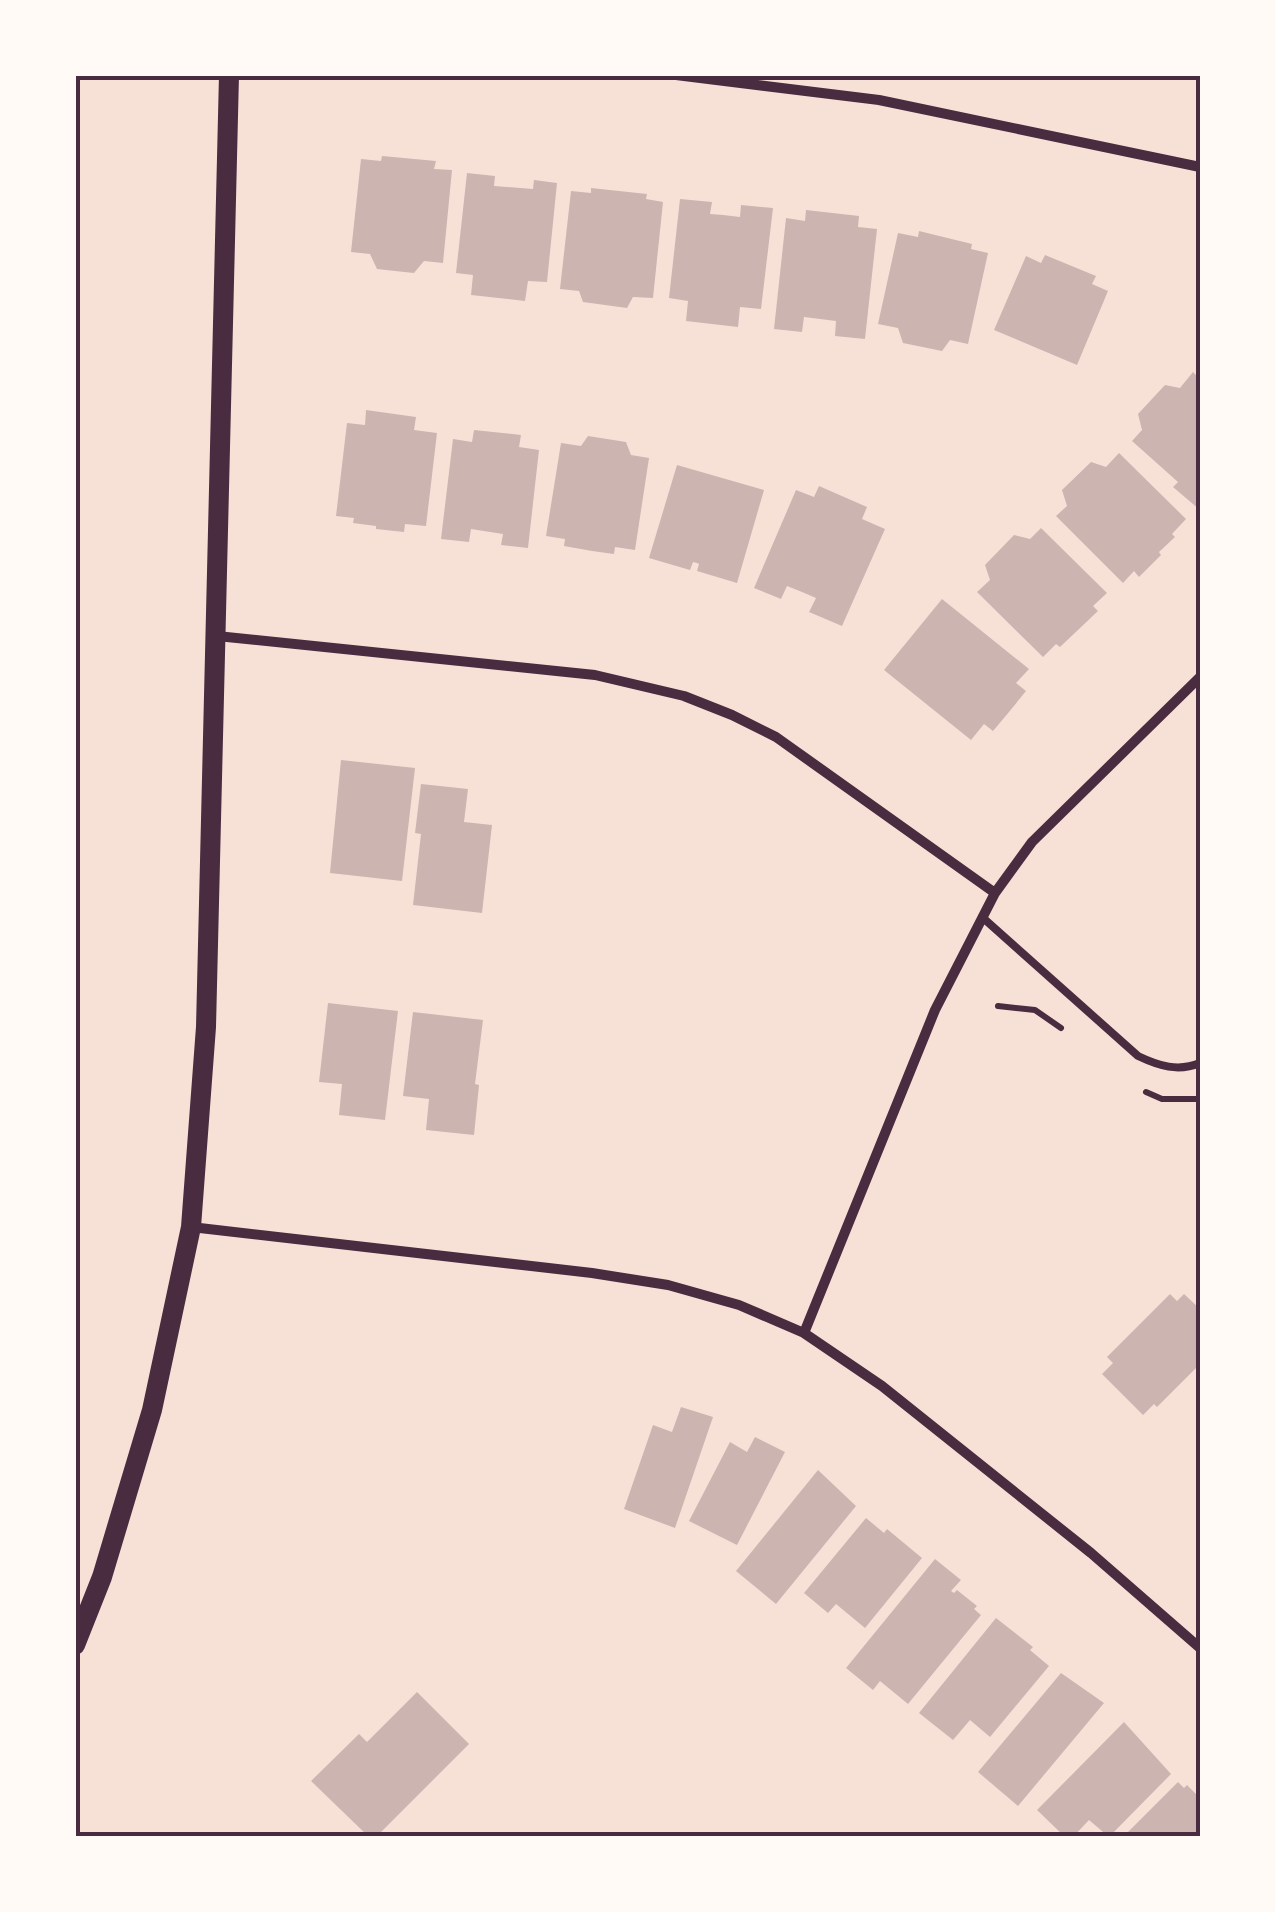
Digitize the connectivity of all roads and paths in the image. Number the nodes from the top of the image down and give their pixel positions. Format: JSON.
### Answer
{"nodes":[{"id":1,"x":229,"y":75,"type":"edge"},
{"id":2,"x":676,"y":75,"type":"edge"},
{"id":3,"x":1200,"y":167,"type":"edge"},
{"id":4,"x":217,"y":636,"type":"junction"},
{"id":5,"x":1200,"y":677,"type":"edge"},
{"id":6,"x":995,"y":893,"type":"junction"},
{"id":7,"x":982,"y":917,"type":"junction"},
{"id":8,"x":1200,"y":1063,"type":"edge"},
{"id":9,"x":190,"y":1228,"type":"junction"},
{"id":10,"x":804,"y":1333,"type":"junction"},
{"id":11,"x":75,"y":1645,"type":"edge"},
{"id":12,"x":1200,"y":1648,"type":"edge"}],
"edges":[{"from":1,"to":4,"type":"main road"},
{"from":2,"to":3,"type":"street"},
{"from":4,"to":6,"type":"street"},
{"from":4,"to":9,"type":"main road"},
{"from":5,"to":6,"type":"street"},
{"from":6,"to":7,"type":"street"},
{"from":7,"to":8,"type":"lane"},
{"from":7,"to":10,"type":"street"},
{"from":9,"to":10,"type":"street"},
{"from":9,"to":11,"type":"main road"},
{"from":10,"to":12,"type":"street"}]}
